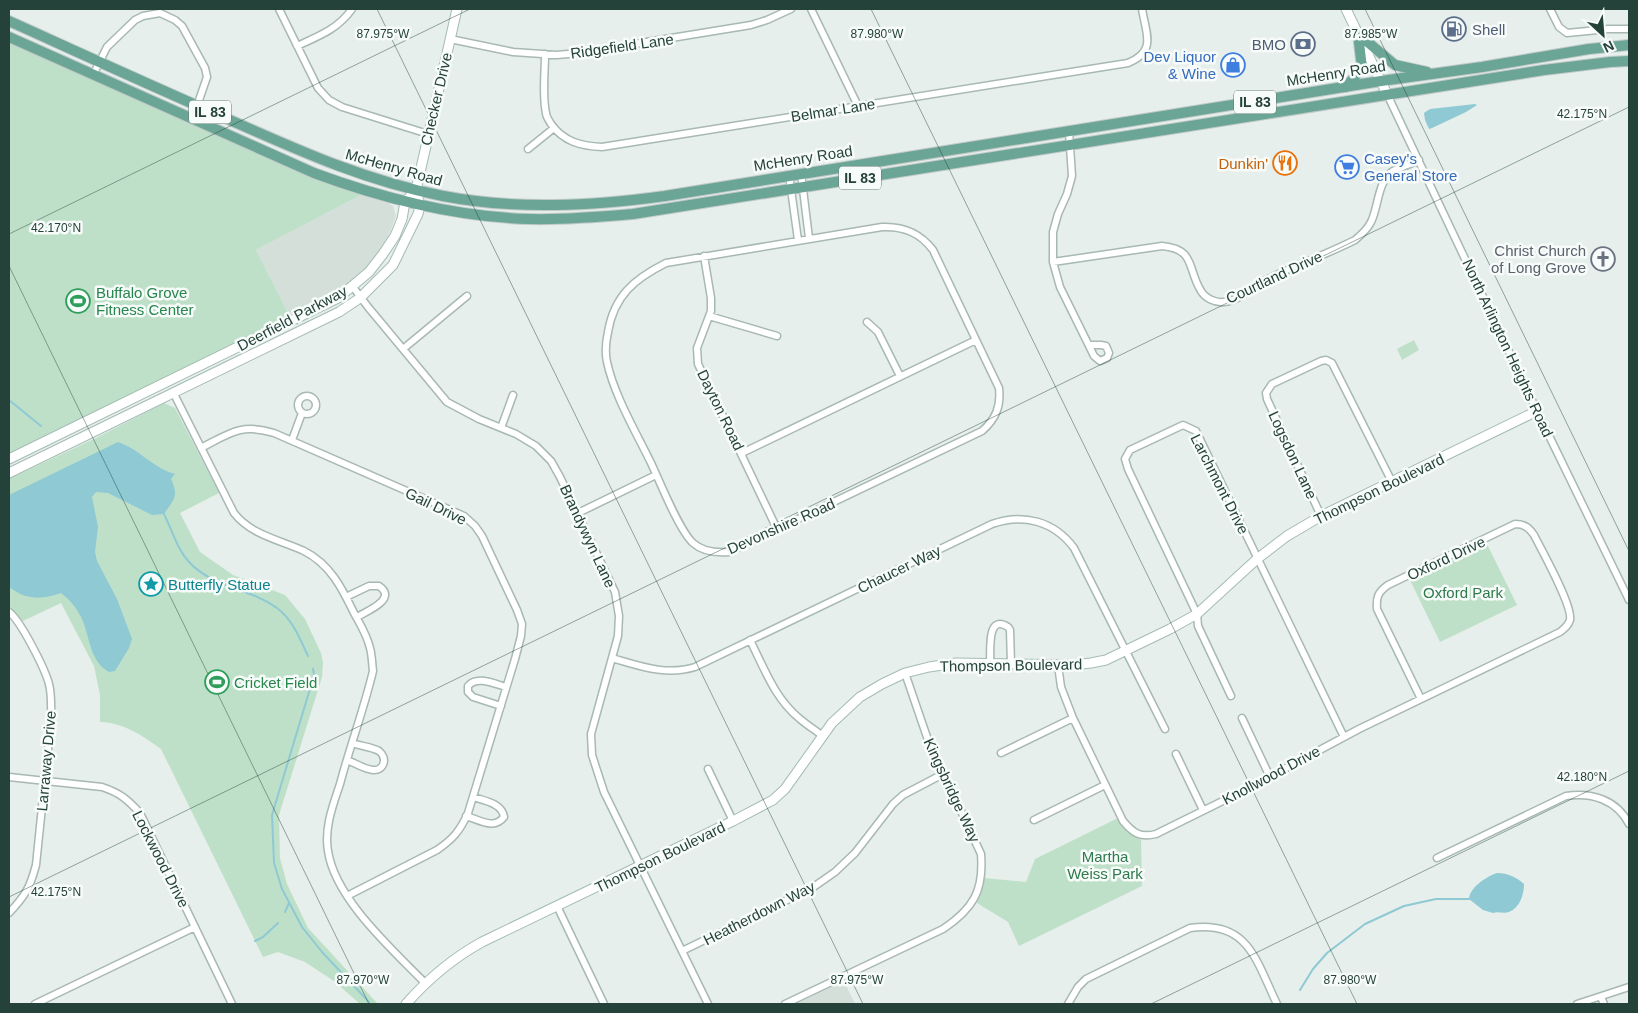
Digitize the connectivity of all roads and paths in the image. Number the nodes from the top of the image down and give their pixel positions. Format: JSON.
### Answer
{"nodes":[{"id":1,"x":279,"y":9,"type":"edge"},
{"id":2,"x":352,"y":9,"type":"edge"},
{"id":3,"x":457,"y":9,"type":"edge"},
{"id":4,"x":791,"y":9,"type":"edge"},
{"id":5,"x":811,"y":9,"type":"edge"},
{"id":6,"x":1142,"y":9,"type":"edge"},
{"id":7,"x":1346,"y":9,"type":"edge"},
{"id":8,"x":1550,"y":9,"type":"edge"},
{"id":9,"x":9,"y":22,"type":"edge"},
{"id":10,"x":1629,"y":29,"type":"edge"},
{"id":11,"x":1358,"y":34,"type":"junction"},
{"id":12,"x":9,"y":37,"type":"edge"},
{"id":13,"x":450,"y":38,"type":"junction"},
{"id":14,"x":1629,"y":44,"type":"edge"},
{"id":15,"x":297,"y":46,"type":"junction"},
{"id":16,"x":545,"y":54,"type":"junction"},
{"id":17,"x":1629,"y":61,"type":"edge"},
{"id":18,"x":99,"y":62,"type":"junction"},
{"id":19,"x":1435,"y":74,"type":"junction"},
{"id":20,"x":93,"y":75,"type":"junction"},
{"id":21,"x":1381,"y":81,"type":"junction"},
{"id":22,"x":1346,"y":87,"type":"junction"},
{"id":23,"x":1388,"y":94,"type":"junction"},
{"id":24,"x":197,"y":106,"type":"junction"},
{"id":25,"x":858,"y":106,"type":"junction"},
{"id":26,"x":554,"y":128,"type":"junction"},
{"id":27,"x":1068,"y":132,"type":"junction"},
{"id":28,"x":428,"y":134,"type":"junction"},
{"id":29,"x":1071,"y":146,"type":"junction"},
{"id":30,"x":528,"y":148,"type":"dead end"},
{"id":31,"x":1419,"y":160,"type":"junction"},
{"id":32,"x":801,"y":173,"type":"junction"},
{"id":33,"x":789,"y":175,"type":"junction"},
{"id":34,"x":803,"y":187,"type":"junction"},
{"id":35,"x":791,"y":189,"type":"junction"},
{"id":36,"x":416,"y":190,"type":"junction"},
{"id":37,"x":405,"y":202,"type":"junction"},
{"id":38,"x":420,"y":206,"type":"junction"},
{"id":39,"x":809,"y":238,"type":"junction"},
{"id":40,"x":798,"y":240,"type":"junction"},
{"id":41,"x":704,"y":256,"type":"junction"},
{"id":42,"x":1053,"y":262,"type":"junction"},
{"id":43,"x":353,"y":287,"type":"junction"},
{"id":44,"x":467,"y":296,"type":"dead end"},
{"id":45,"x":360,"y":298,"type":"junction"},
{"id":46,"x":709,"y":316,"type":"junction"},
{"id":47,"x":867,"y":322,"type":"dead end"},
{"id":48,"x":777,"y":336,"type":"dead end"},
{"id":49,"x":976,"y":340,"type":"junction"},
{"id":50,"x":1089,"y":345,"type":"dead end"},
{"id":51,"x":403,"y":349,"type":"junction"},
{"id":52,"x":900,"y":376,"type":"junction"},
{"id":53,"x":173,"y":392,"type":"junction"},
{"id":54,"x":513,"y":395,"type":"dead end"},
{"id":55,"x":1537,"y":411,"type":"junction"},
{"id":56,"x":302,"y":413,"type":"dead end"},
{"id":57,"x":501,"y":428,"type":"junction"},
{"id":58,"x":292,"y":440,"type":"junction"},
{"id":59,"x":201,"y":448,"type":"junction"},
{"id":60,"x":742,"y":453,"type":"junction"},
{"id":61,"x":9,"y":459,"type":"edge"},
{"id":62,"x":9,"y":473,"type":"edge"},
{"id":63,"x":656,"y":475,"type":"junction"},
{"id":64,"x":1392,"y":482,"type":"junction"},
{"id":65,"x":578,"y":513,"type":"junction"},
{"id":66,"x":1321,"y":516,"type":"junction"},
{"id":67,"x":777,"y":529,"type":"junction"},
{"id":68,"x":1257,"y":559,"type":"junction"},
{"id":69,"x":346,"y":597,"type":"junction"},
{"id":70,"x":1629,"y":600,"type":"edge"},
{"id":71,"x":9,"y":612,"type":"edge"},
{"id":72,"x":1197,"y":614,"type":"junction"},
{"id":73,"x":357,"y":617,"type":"junction"},
{"id":74,"x":1570,"y":619,"type":"joint"},
{"id":75,"x":750,"y":640,"type":"junction"},
{"id":76,"x":1126,"y":651,"type":"junction"},
{"id":77,"x":612,"y":658,"type":"junction"},
{"id":78,"x":990,"y":664,"type":"junction"},
{"id":79,"x":1011,"y":664,"type":"junction"},
{"id":80,"x":1058,"y":665,"type":"junction"},
{"id":81,"x":905,"y":673,"type":"junction"},
{"id":82,"x":506,"y":687,"type":"junction"},
{"id":83,"x":1231,"y":696,"type":"dead end"},
{"id":84,"x":1421,"y":699,"type":"junction"},
{"id":85,"x":501,"y":706,"type":"junction"},
{"id":86,"x":1073,"y":718,"type":"junction"},
{"id":87,"x":1242,"y":718,"type":"dead end"},
{"id":88,"x":1165,"y":729,"type":"dead end"},
{"id":89,"x":823,"y":736,"type":"junction"},
{"id":90,"x":1344,"y":737,"type":"junction"},
{"id":91,"x":352,"y":742,"type":"junction"},
{"id":92,"x":1001,"y":753,"type":"dead end"},
{"id":93,"x":1176,"y":754,"type":"dead end"},
{"id":94,"x":346,"y":760,"type":"junction"},
{"id":95,"x":708,"y":769,"type":"dead end"},
{"id":96,"x":944,"y":774,"type":"junction"},
{"id":97,"x":9,"y":777,"type":"edge"},
{"id":98,"x":1270,"y":777,"type":"junction"},
{"id":99,"x":44,"y":781,"type":"junction"},
{"id":100,"x":1105,"y":785,"type":"junction"},
{"id":101,"x":473,"y":797,"type":"junction"},
{"id":102,"x":1203,"y":810,"type":"junction"},
{"id":103,"x":466,"y":816,"type":"junction"},
{"id":104,"x":1034,"y":820,"type":"dead end"},
{"id":105,"x":733,"y":821,"type":"junction"},
{"id":106,"x":1629,"y":824,"type":"edge"},
{"id":107,"x":1437,"y":858,"type":"dead end"},
{"id":108,"x":641,"y":866,"type":"junction"},
{"id":109,"x":347,"y":896,"type":"junction"},
{"id":110,"x":557,"y":906,"type":"junction"},
{"id":111,"x":9,"y":913,"type":"edge"},
{"id":112,"x":195,"y":926,"type":"junction"},
{"id":113,"x":682,"y":951,"type":"junction"},
{"id":114,"x":426,"y":984,"type":"junction"},
{"id":115,"x":1629,"y":987,"type":"edge"},
{"id":116,"x":1601,"y":997,"type":"junction"},
{"id":117,"x":35,"y":1004,"type":"edge"},
{"id":118,"x":232,"y":1004,"type":"edge"},
{"id":119,"x":406,"y":1004,"type":"edge"},
{"id":120,"x":604,"y":1004,"type":"edge"},
{"id":121,"x":708,"y":1004,"type":"edge"},
{"id":122,"x":785,"y":1004,"type":"edge"},
{"id":123,"x":1068,"y":1004,"type":"edge"},
{"id":124,"x":1277,"y":1004,"type":"edge"},
{"id":125,"x":1577,"y":1004,"type":"edge"},
{"id":126,"x":1604,"y":1004,"type":"edge"}],
"edges":[{"from":1,"to":15,"type":"street"},
{"from":2,"to":15,"type":"street"},
{"from":3,"to":13,"type":"street","name":"Checker Drive"},
{"from":4,"to":16,"type":"street","name":"Ridgefield Lane"},
{"from":5,"to":25,"type":"street"},
{"from":6,"to":25,"type":"street","name":"Belmar Lane"},
{"from":7,"to":11,"type":"street"},
{"from":8,"to":10,"type":"street"},
{"from":9,"to":18,"type":"main road","name":"McHenry Road","number":"IL 83"},
{"from":11,"to":19,"type":"main road"},
{"from":11,"to":21,"type":"street"},
{"from":11,"to":22,"type":"main road"},
{"from":12,"to":20,"type":"main road","name":"McHenry Road","number":"IL 83"},
{"from":13,"to":16,"type":"street","name":"Ridgefield Lane"},
{"from":13,"to":28,"type":"street","name":"Checker Drive"},
{"from":14,"to":19,"type":"main road","name":"McHenry Road","number":"IL 83"},
{"from":15,"to":28,"type":"street"},
{"from":16,"to":26,"type":"street"},
{"from":17,"to":23,"type":"main road","name":"McHenry Road","number":"IL 83"},
{"from":18,"to":20,"type":"street"},
{"from":18,"to":24,"type":"main road","name":"McHenry Road","number":"IL 83"},
{"from":18,"to":24,"type":"street"},
{"from":19,"to":21,"type":"main road","name":"McHenry Road","number":"IL 83"},
{"from":20,"to":37,"type":"main road","name":"McHenry Road","number":"IL 83"},
{"from":21,"to":22,"type":"main road","name":"McHenry Road","number":"IL 83"},
{"from":21,"to":23,"type":"street"},
{"from":22,"to":27,"type":"main road","name":"McHenry Road","number":"IL 83"},
{"from":23,"to":29,"type":"main road","name":"McHenry Road","number":"IL 83"},
{"from":23,"to":31,"type":"street","name":"North Arlington Heights Road"},
{"from":24,"to":36,"type":"main road","name":"McHenry Road","number":"IL 83"},
{"from":25,"to":26,"type":"street","name":"Belmar Lane"},
{"from":26,"to":30,"type":"street"},
{"from":27,"to":29,"type":"street"},
{"from":27,"to":32,"type":"main road","name":"McHenry Road","number":"IL 83"},
{"from":28,"to":36,"type":"street","name":"Checker Drive"},
{"from":29,"to":34,"type":"main road","name":"McHenry Road","number":"IL 83"},
{"from":29,"to":42,"type":"street"},
{"from":31,"to":42,"type":"street","name":"Courtland Drive"},
{"from":31,"to":55,"type":"street","name":"North Arlington Heights Road"},
{"from":32,"to":33,"type":"main road","name":"McHenry Road","number":"IL 83"},
{"from":32,"to":34,"type":"street"},
{"from":33,"to":35,"type":"street"},
{"from":33,"to":36,"type":"main road","name":"McHenry Road","number":"IL 83"},
{"from":34,"to":35,"type":"main road","name":"McHenry Road","number":"IL 83"},
{"from":34,"to":39,"type":"street"},
{"from":35,"to":38,"type":"main road","name":"McHenry Road","number":"IL 83"},
{"from":35,"to":40,"type":"street"},
{"from":36,"to":37,"type":"street","name":"Deerfield Parkway"},
{"from":36,"to":38,"type":"street"},
{"from":37,"to":38,"type":"main road","name":"McHenry Road","number":"IL 83"},
{"from":37,"to":43,"type":"street","name":"Deerfield Parkway"},
{"from":38,"to":45,"type":"street","name":"Deerfield Parkway"},
{"from":39,"to":40,"type":"street","name":"Devonshire Road"},
{"from":39,"to":49,"type":"street","name":"Devonshire Road"},
{"from":40,"to":41,"type":"street","name":"Devonshire Road"},
{"from":41,"to":46,"type":"street","name":"Dayton Road"},
{"from":41,"to":63,"type":"street","name":"Devonshire Road"},
{"from":42,"to":50,"type":"street"},
{"from":43,"to":45,"type":"street","name":"Brandywyn Lane"},
{"from":43,"to":61,"type":"street","name":"Deerfield Parkway"},
{"from":44,"to":51,"type":"street"},
{"from":45,"to":51,"type":"street","name":"Brandywyn Lane"},
{"from":45,"to":53,"type":"street","name":"Deerfield Parkway"},
{"from":46,"to":48,"type":"street"},
{"from":46,"to":60,"type":"street","name":"Dayton Road"},
{"from":47,"to":52,"type":"street"},
{"from":49,"to":52,"type":"street"},
{"from":49,"to":67,"type":"street","name":"Devonshire Road"},
{"from":51,"to":57,"type":"street","name":"Brandywyn Lane"},
{"from":52,"to":60,"type":"street"},
{"from":53,"to":59,"type":"street"},
{"from":53,"to":62,"type":"street","name":"Deerfield Parkway"},
{"from":54,"to":57,"type":"street"},
{"from":55,"to":64,"type":"street","name":"Thompson Boulevard"},
{"from":55,"to":70,"type":"street","name":"North Arlington Heights Road"},
{"from":56,"to":58,"type":"street"},
{"from":57,"to":65,"type":"street","name":"Brandywyn Lane"},
{"from":58,"to":59,"type":"street","name":"Gail Drive"},
{"from":58,"to":82,"type":"street","name":"Gail Drive"},
{"from":59,"to":69,"type":"street"},
{"from":60,"to":67,"type":"street","name":"Dayton Road"},
{"from":63,"to":65,"type":"street"},
{"from":63,"to":67,"type":"street","name":"Devonshire Road"},
{"from":64,"to":66,"type":"street","name":"Thompson Boulevard"},
{"from":64,"to":66,"type":"street","name":"Logsdon Lane"},
{"from":65,"to":77,"type":"street","name":"Brandywyn Lane"},
{"from":66,"to":68,"type":"street","name":"Thompson Boulevard"},
{"from":68,"to":72,"type":"street","name":"Thompson Boulevard"},
{"from":68,"to":72,"type":"street","name":"Larchmont Drive"},
{"from":68,"to":90,"type":"street","name":"Larchmont Drive"},
{"from":69,"to":73,"type":"street"},
{"from":69,"to":73,"type":"street"},
{"from":71,"to":99,"type":"street","name":"Larraway Drive"},
{"from":72,"to":76,"type":"street","name":"Thompson Boulevard"},
{"from":72,"to":83,"type":"street"},
{"from":73,"to":91,"type":"street"},
{"from":74,"to":84,"type":"street","name":"Knollwood Drive"},
{"from":74,"to":84,"type":"street","name":"Oxford Drive"},
{"from":75,"to":76,"type":"street","name":"Chaucer Way"},
{"from":75,"to":77,"type":"street","name":"Chaucer Way"},
{"from":75,"to":89,"type":"street"},
{"from":76,"to":80,"type":"street","name":"Thompson Boulevard"},
{"from":76,"to":88,"type":"street","name":"Chaucer Way"},
{"from":77,"to":108,"type":"street","name":"Brandywyn Lane"},
{"from":78,"to":79,"type":"street","name":"Thompson Boulevard"},
{"from":78,"to":79,"type":"street"},
{"from":78,"to":81,"type":"street","name":"Thompson Boulevard"},
{"from":79,"to":80,"type":"street","name":"Thompson Boulevard"},
{"from":80,"to":86,"type":"street","name":"Knollwood Drive"},
{"from":81,"to":89,"type":"street","name":"Thompson Boulevard"},
{"from":81,"to":96,"type":"street","name":"Kingsbridge Way"},
{"from":82,"to":85,"type":"street","name":"Gail Drive"},
{"from":82,"to":85,"type":"street"},
{"from":84,"to":90,"type":"street","name":"Knollwood Drive"},
{"from":85,"to":101,"type":"street","name":"Gail Drive"},
{"from":86,"to":92,"type":"street"},
{"from":86,"to":100,"type":"street","name":"Knollwood Drive"},
{"from":87,"to":98,"type":"street"},
{"from":89,"to":105,"type":"street","name":"Thompson Boulevard"},
{"from":90,"to":98,"type":"street","name":"Knollwood Drive"},
{"from":91,"to":94,"type":"street"},
{"from":91,"to":94,"type":"street"},
{"from":93,"to":102,"type":"street"},
{"from":94,"to":109,"type":"street"},
{"from":95,"to":105,"type":"street"},
{"from":96,"to":113,"type":"street","name":"Heatherdown Way"},
{"from":96,"to":122,"type":"street","name":"Kingsbridge Way"},
{"from":97,"to":99,"type":"street","name":"Lockwood Drive"},
{"from":98,"to":102,"type":"street","name":"Knollwood Drive"},
{"from":99,"to":111,"type":"street","name":"Larraway Drive"},
{"from":99,"to":112,"type":"street","name":"Lockwood Drive"},
{"from":100,"to":102,"type":"street","name":"Knollwood Drive"},
{"from":100,"to":104,"type":"street"},
{"from":101,"to":103,"type":"street","name":"Gail Drive"},
{"from":101,"to":103,"type":"street"},
{"from":103,"to":109,"type":"street","name":"Gail Drive"},
{"from":105,"to":108,"type":"street","name":"Thompson Boulevard"},
{"from":106,"to":107,"type":"street"},
{"from":108,"to":110,"type":"street","name":"Thompson Boulevard"},
{"from":108,"to":113,"type":"street","name":"Brandywyn Lane"},
{"from":109,"to":114,"type":"street"},
{"from":110,"to":114,"type":"street","name":"Thompson Boulevard"},
{"from":110,"to":120,"type":"street"},
{"from":112,"to":117,"type":"street"},
{"from":112,"to":118,"type":"street","name":"Lockwood Drive"},
{"from":113,"to":121,"type":"street","name":"Brandywyn Lane"},
{"from":114,"to":119,"type":"street","name":"Thompson Boulevard"},
{"from":115,"to":116,"type":"street"},
{"from":116,"to":125,"type":"street"},
{"from":116,"to":126,"type":"street"},
{"from":123,"to":124,"type":"street"}]}
